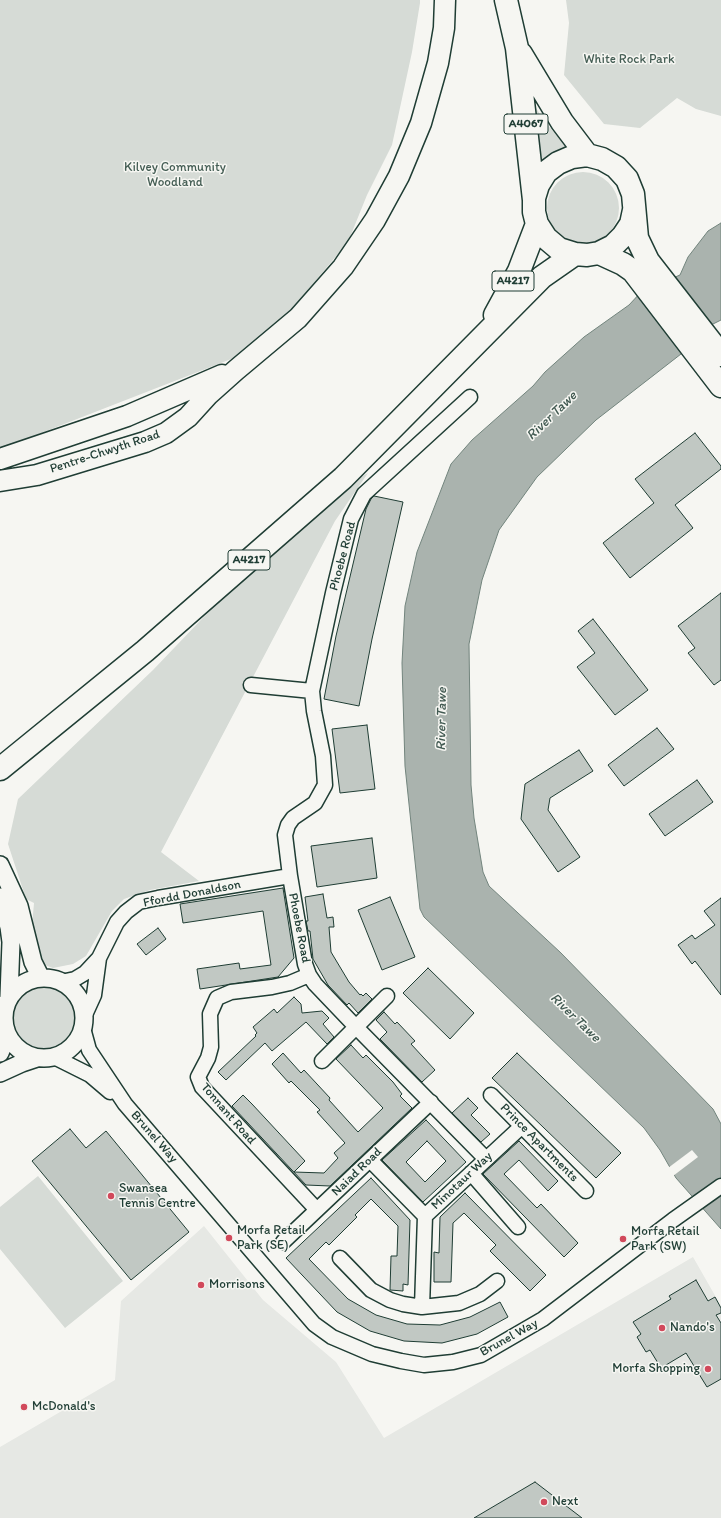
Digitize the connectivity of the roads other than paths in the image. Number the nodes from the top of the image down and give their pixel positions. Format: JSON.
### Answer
{"nodes":[{"id":1,"x":445,"y":0,"type":"edge"},
{"id":2,"x":506,"y":0,"type":"edge"},
{"id":3,"x":517,"y":48,"type":"junction"},
{"id":4,"x":587,"y":155,"type":"junction"},
{"id":5,"x":534,"y":200,"type":"junction"},
{"id":6,"x":634,"y":210,"type":"junction"},
{"id":7,"x":537,"y":224,"type":"junction"},
{"id":8,"x":599,"y":253,"type":"junction"},
{"id":9,"x":575,"y":254,"type":"junction"},
{"id":10,"x":640,"y":266,"type":"junction"},
{"id":11,"x":484,"y":335,"type":"junction"},
{"id":12,"x":721,"y":355,"type":"edge"},
{"id":13,"x":236,"y":370,"type":"junction"},
{"id":14,"x":721,"y":386,"type":"edge"},
{"id":15,"x":470,"y":397,"type":"dead end"},
{"id":16,"x":0,"y":459,"type":"edge"},
{"id":17,"x":0,"y":481,"type":"edge"},
{"id":18,"x":251,"y":685,"type":"dead end"},
{"id":19,"x":312,"y":691,"type":"junction"},
{"id":20,"x":0,"y":769,"type":"edge"},
{"id":21,"x":0,"y":865,"type":"edge"},
{"id":22,"x":290,"y":876,"type":"junction"},
{"id":23,"x":1,"y":904,"type":"edge"},
{"id":24,"x":100,"y":958,"type":"junction"},
{"id":25,"x":309,"y":975,"type":"junction"},
{"id":26,"x":41,"y":978,"type":"junction"},
{"id":27,"x":61,"y":982,"type":"junction"},
{"id":28,"x":9,"y":996,"type":"junction"},
{"id":29,"x":387,"y":996,"type":"dead end"},
{"id":30,"x":84,"y":1022,"type":"junction"},
{"id":31,"x":357,"y":1028,"type":"junction"},
{"id":32,"x":7,"y":1035,"type":"junction"},
{"id":33,"x":0,"y":1053,"type":"edge"},
{"id":34,"x":54,"y":1057,"type":"junction"},
{"id":35,"x":37,"y":1058,"type":"junction"},
{"id":36,"x":322,"y":1061,"type":"dead end"},
{"id":37,"x":0,"y":1074,"type":"edge"},
{"id":38,"x":491,"y":1095,"type":"dead end"},
{"id":39,"x":430,"y":1102,"type":"junction"},
{"id":40,"x":124,"y":1104,"type":"junction"},
{"id":41,"x":522,"y":1126,"type":"junction"},
{"id":42,"x":370,"y":1160,"type":"junction"},
{"id":43,"x":486,"y":1160,"type":"junction"},
{"id":44,"x":471,"y":1173,"type":"junction"},
{"id":45,"x":721,"y":1186,"type":"edge"},
{"id":46,"x":586,"y":1191,"type":"dead end"},
{"id":47,"x":317,"y":1210,"type":"junction"},
{"id":48,"x":426,"y":1216,"type":"junction"},
{"id":49,"x":518,"y":1227,"type":"dead end"},
{"id":50,"x":283,"y":1242,"type":"dead end"},
{"id":51,"x":340,"y":1258,"type":"dead end"},
{"id":52,"x":497,"y":1282,"type":"dead end"},
{"id":53,"x":422,"y":1307,"type":"junction"}],
"edges":[{"from":1,"to":13,"type":"main road","name":"Pentre-Chwyth Road"},
{"from":2,"to":3,"type":"main road","number":"A4067"},
{"from":3,"to":4,"type":"main road","number":"A4067"},
{"from":3,"to":5,"type":"main road","number":"A4067"},
{"from":4,"to":5,"type":"main road","number":"A4067"},
{"from":4,"to":6,"type":"main road","number":"A4067"},
{"from":5,"to":7,"type":"main road","number":"A4067"},
{"from":6,"to":8,"type":"main road","number":"A4067"},
{"from":6,"to":10,"type":"main road","number":"A4067"},
{"from":7,"to":9,"type":"main road","number":"A4067"},
{"from":7,"to":11,"type":"main road","number":"A4217"},
{"from":8,"to":9,"type":"main road","number":"A4067"},
{"from":8,"to":10,"type":"main road"},
{"from":9,"to":11,"type":"main road","number":"A4217"},
{"from":10,"to":12,"type":"main road","number":"A4067"},
{"from":10,"to":14,"type":"main road","number":"A4067"},
{"from":11,"to":20,"type":"main road","number":"A4217"},
{"from":13,"to":16,"type":"main road","name":"Pentre-Chwyth Road"},
{"from":13,"to":17,"type":"main road","name":"Pentre-Chwyth Road"},
{"from":15,"to":19,"type":"street","name":"Phoebe Road"},
{"from":18,"to":19,"type":"street"},
{"from":19,"to":22,"type":"street","name":"Phoebe Road"},
{"from":21,"to":26,"type":"street"},
{"from":22,"to":24,"type":"street","name":"Ffordd Donaldson"},
{"from":22,"to":25,"type":"street","name":"Phoebe Road"},
{"from":23,"to":28,"type":"street"},
{"from":24,"to":27,"type":"street","name":"Ffordd Donaldson"},
{"from":24,"to":30,"type":"street","name":"Ffordd Donaldson"},
{"from":25,"to":31,"type":"street","name":"Phoebe Road"},
{"from":25,"to":47,"type":"street","name":"Tonnant Road"},
{"from":26,"to":27,"type":"street"},
{"from":26,"to":28,"type":"street"},
{"from":27,"to":30,"type":"street"},
{"from":28,"to":32,"type":"street"},
{"from":29,"to":31,"type":"street"},
{"from":30,"to":34,"type":"street"},
{"from":30,"to":40,"type":"street","name":"Brunel Way"},
{"from":31,"to":36,"type":"street"},
{"from":31,"to":39,"type":"street","name":"Phoebe Road"},
{"from":32,"to":33,"type":"street"},
{"from":32,"to":35,"type":"street"},
{"from":34,"to":35,"type":"street"},
{"from":34,"to":40,"type":"street","name":"Brunel Way"},
{"from":35,"to":37,"type":"street"},
{"from":38,"to":41,"type":"street","name":"Prince Apartments"},
{"from":39,"to":42,"type":"street","name":"Naiad Road"},
{"from":39,"to":43,"type":"street","name":"Phoebe Road"},
{"from":40,"to":45,"type":"street","name":"Brunel Way"},
{"from":41,"to":43,"type":"street","name":"Minotaur Way"},
{"from":41,"to":46,"type":"street","name":"Prince Apartments"},
{"from":42,"to":47,"type":"street","name":"Naiad Road"},
{"from":42,"to":48,"type":"street","name":"Minotaur Way"},
{"from":43,"to":44,"type":"street","name":"Minotaur Way"},
{"from":44,"to":48,"type":"street","name":"Minotaur Way"},
{"from":44,"to":49,"type":"street"},
{"from":47,"to":50,"type":"street","name":"Naiad Road"},
{"from":48,"to":53,"type":"street"},
{"from":51,"to":53,"type":"street"},
{"from":52,"to":53,"type":"street"}]}
